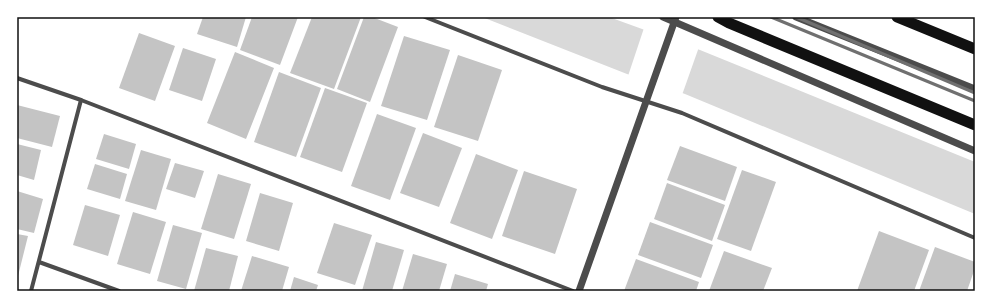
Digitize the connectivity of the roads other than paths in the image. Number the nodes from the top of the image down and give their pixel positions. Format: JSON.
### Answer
{"nodes":[{"id":1,"x":425,"y":17,"type":"edge"},
{"id":2,"x":663,"y":17,"type":"edge"},
{"id":3,"x":718,"y":17,"type":"edge"},
{"id":4,"x":796,"y":17,"type":"edge"},
{"id":5,"x":897,"y":17,"type":"edge"},
{"id":6,"x":676,"y":20,"type":"edge"},
{"id":7,"x":975,"y":49,"type":"edge"},
{"id":8,"x":17,"y":78,"type":"edge"},
{"id":9,"x":975,"y":89,"type":"edge"},
{"id":10,"x":81,"y":100,"type":"junction"},
{"id":11,"x":647,"y":102,"type":"junction"},
{"id":12,"x":975,"y":125,"type":"edge"},
{"id":13,"x":975,"y":151,"type":"edge"},
{"id":14,"x":975,"y":238,"type":"edge"},
{"id":15,"x":39,"y":262,"type":"junction"},
{"id":16,"x":31,"y":291,"type":"edge"},
{"id":17,"x":119,"y":291,"type":"edge"},
{"id":18,"x":574,"y":291,"type":"edge"},
{"id":19,"x":579,"y":291,"type":"edge"}],
"edges":[{"from":1,"to":11,"type":"street"},
{"from":2,"to":6,"type":"street"},
{"from":3,"to":12,"type":"highway"},
{"from":4,"to":9,"type":"street"},
{"from":5,"to":7,"type":"highway"},
{"from":6,"to":11,"type":"street"},
{"from":6,"to":13,"type":"street"},
{"from":8,"to":10,"type":"street"},
{"from":10,"to":15,"type":"street"},
{"from":10,"to":18,"type":"street"},
{"from":11,"to":14,"type":"street"},
{"from":11,"to":19,"type":"street"},
{"from":15,"to":16,"type":"street"},
{"from":15,"to":17,"type":"street"}]}
